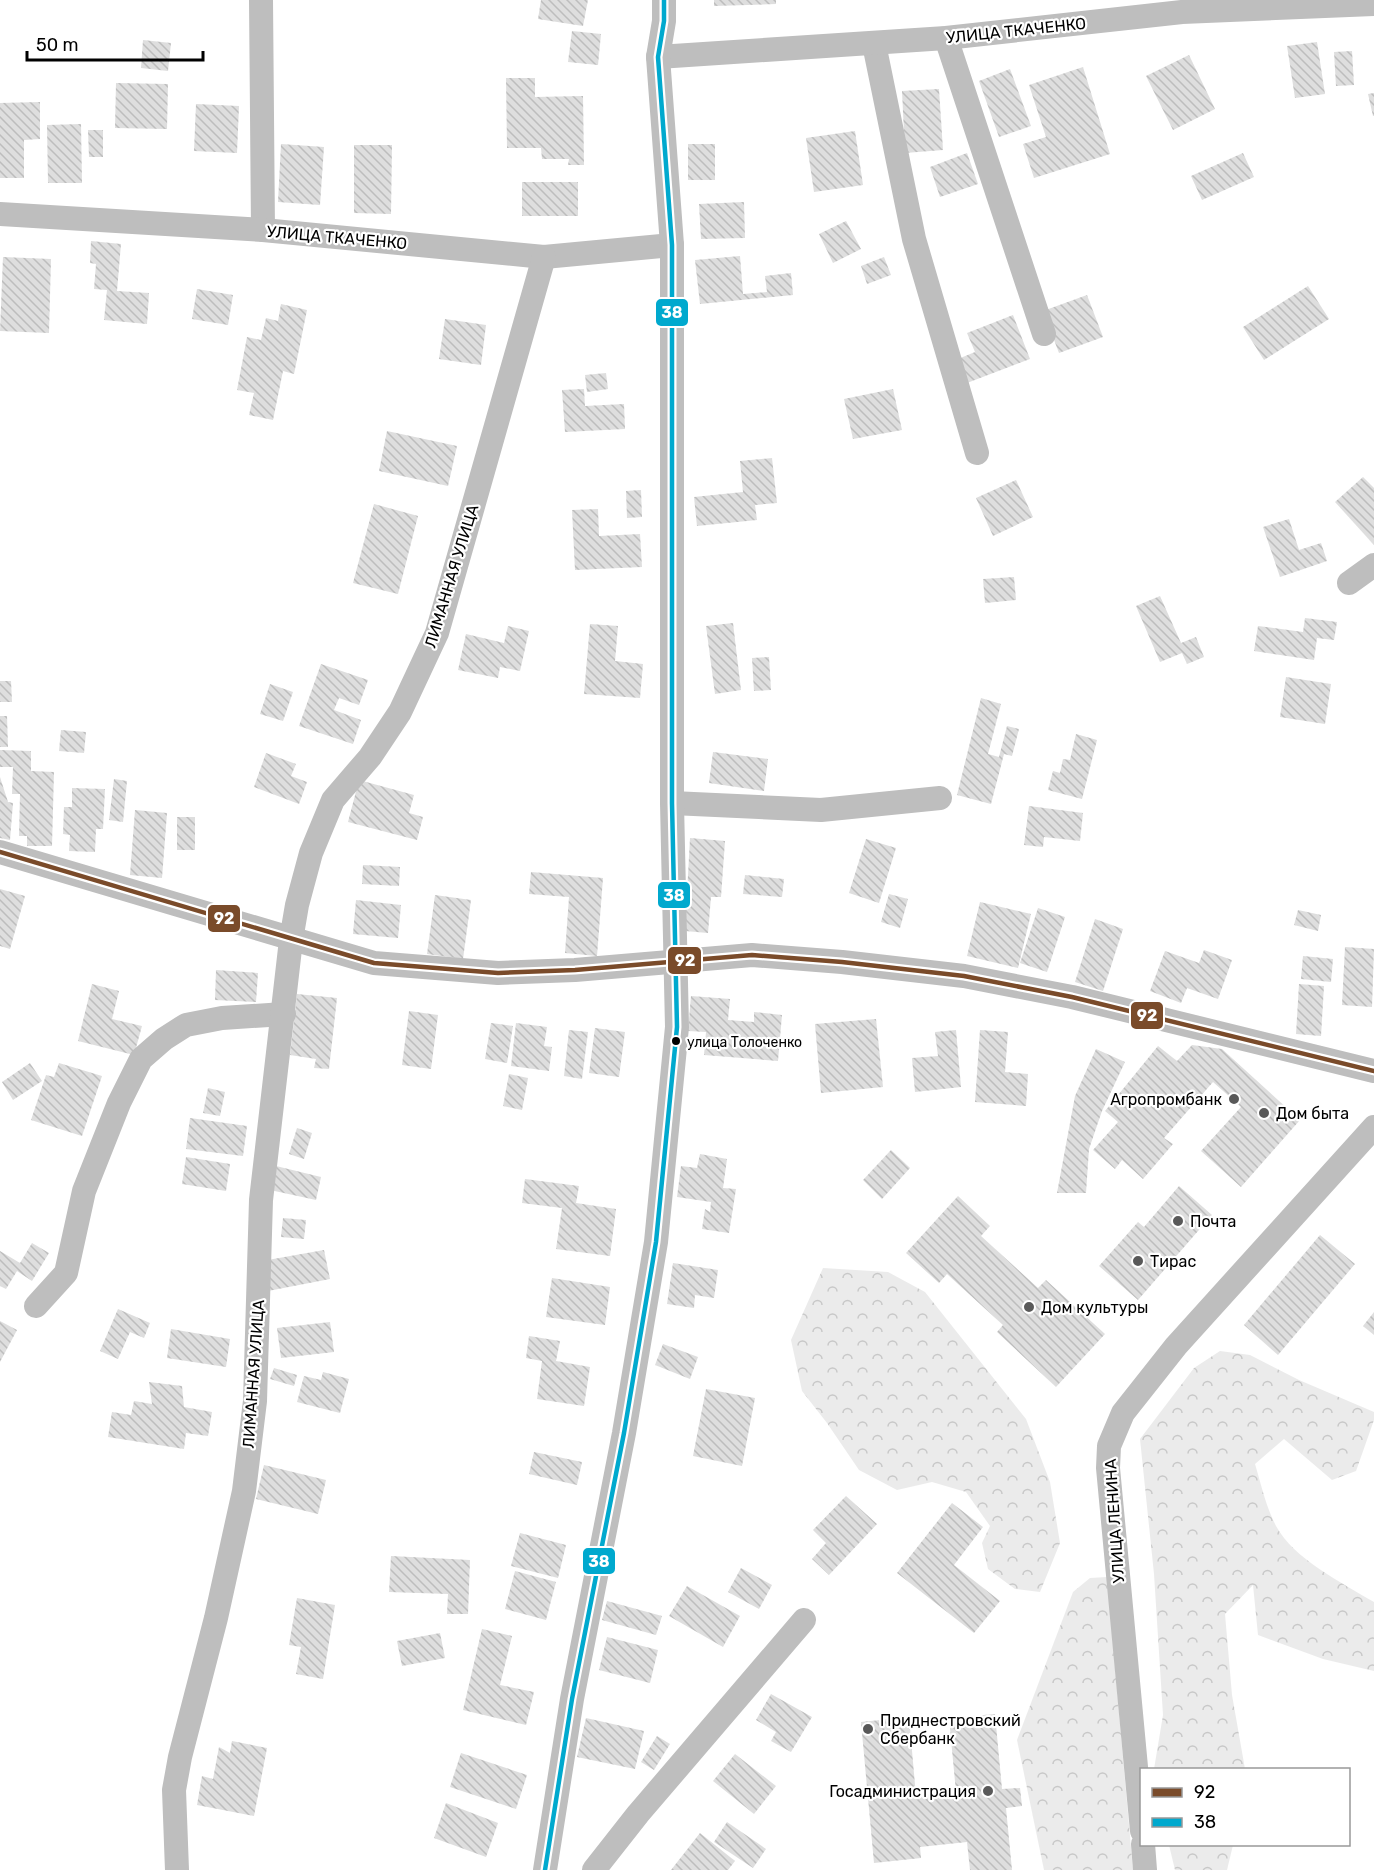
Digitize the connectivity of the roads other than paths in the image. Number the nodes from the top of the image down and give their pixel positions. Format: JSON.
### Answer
{"nodes":[{"id":1,"x":261,"y":0,"type":"edge"},
{"id":2,"x":664,"y":0,"type":"edge"},
{"id":3,"x":1374,"y":4,"type":"edge"},
{"id":4,"x":946,"y":38,"type":"junction"},
{"id":5,"x":874,"y":44,"type":"junction"},
{"id":6,"x":658,"y":57,"type":"junction"},
{"id":7,"x":0,"y":214,"type":"edge"},
{"id":8,"x":263,"y":230,"type":"junction"},
{"id":9,"x":672,"y":245,"type":"junction"},
{"id":10,"x":544,"y":256,"type":"junction"},
{"id":11,"x":1044,"y":334,"type":"dead end"},
{"id":12,"x":977,"y":453,"type":"dead end"},
{"id":13,"x":1374,"y":566,"type":"edge"},
{"id":14,"x":1349,"y":583,"type":"dead end"},
{"id":15,"x":940,"y":798,"type":"dead end"},
{"id":16,"x":672,"y":803,"type":"junction"},
{"id":17,"x":0,"y":852,"type":"edge"},
{"id":18,"x":291,"y":940,"type":"junction"},
{"id":19,"x":676,"y":962,"type":"junction"},
{"id":20,"x":284,"y":1014,"type":"junction"},
{"id":21,"x":1374,"y":1071,"type":"edge"},
{"id":22,"x":1374,"y":1126,"type":"edge"},
{"id":23,"x":36,"y":1306,"type":"dead end"},
{"id":24,"x":804,"y":1620,"type":"dead end"},
{"id":25,"x":1140,"y":1810,"type":"edge"},
{"id":26,"x":1143,"y":1846,"type":"edge"},
{"id":27,"x":177,"y":1870,"type":"edge"},
{"id":28,"x":545,"y":1870,"type":"edge"},
{"id":29,"x":594,"y":1870,"type":"edge"},
{"id":30,"x":1145,"y":1870,"type":"edge"}],
"edges":[{"from":1,"to":8,"type":"street"},
{"from":2,"to":6,"type":"street"},
{"from":3,"to":4,"type":"street","name":"УЛИЦА ТКАЧЕНКО"},
{"from":4,"to":5,"type":"street","name":"УЛИЦА ТКАЧЕНКО"},
{"from":4,"to":11,"type":"street"},
{"from":5,"to":6,"type":"street","name":"УЛИЦА ТКАЧЕНКО"},
{"from":5,"to":12,"type":"street"},
{"from":6,"to":9,"type":"street"},
{"from":7,"to":8,"type":"street","name":"УЛИЦА ТКАЧЕНКО"},
{"from":8,"to":10,"type":"street","name":"УЛИЦА ТКАЧЕНКО"},
{"from":9,"to":10,"type":"street","name":"УЛИЦА ТКАЧЕНКО"},
{"from":9,"to":16,"type":"street"},
{"from":10,"to":18,"type":"street","name":"ЛИМАННАЯ УЛИЦА"},
{"from":13,"to":14,"type":"street"},
{"from":15,"to":16,"type":"street"},
{"from":16,"to":19,"type":"street"},
{"from":17,"to":18,"type":"street"},
{"from":18,"to":19,"type":"street"},
{"from":18,"to":20,"type":"street","name":"ЛИМАННАЯ УЛИЦА"},
{"from":19,"to":21,"type":"street"},
{"from":19,"to":28,"type":"street"},
{"from":20,"to":23,"type":"street"},
{"from":20,"to":27,"type":"street","name":"ЛИМАННАЯ УЛИЦА"},
{"from":22,"to":25,"type":"street","name":"УЛИЦА ЛЕНИНА"},
{"from":24,"to":29,"type":"street"},
{"from":26,"to":30,"type":"street"}]}
